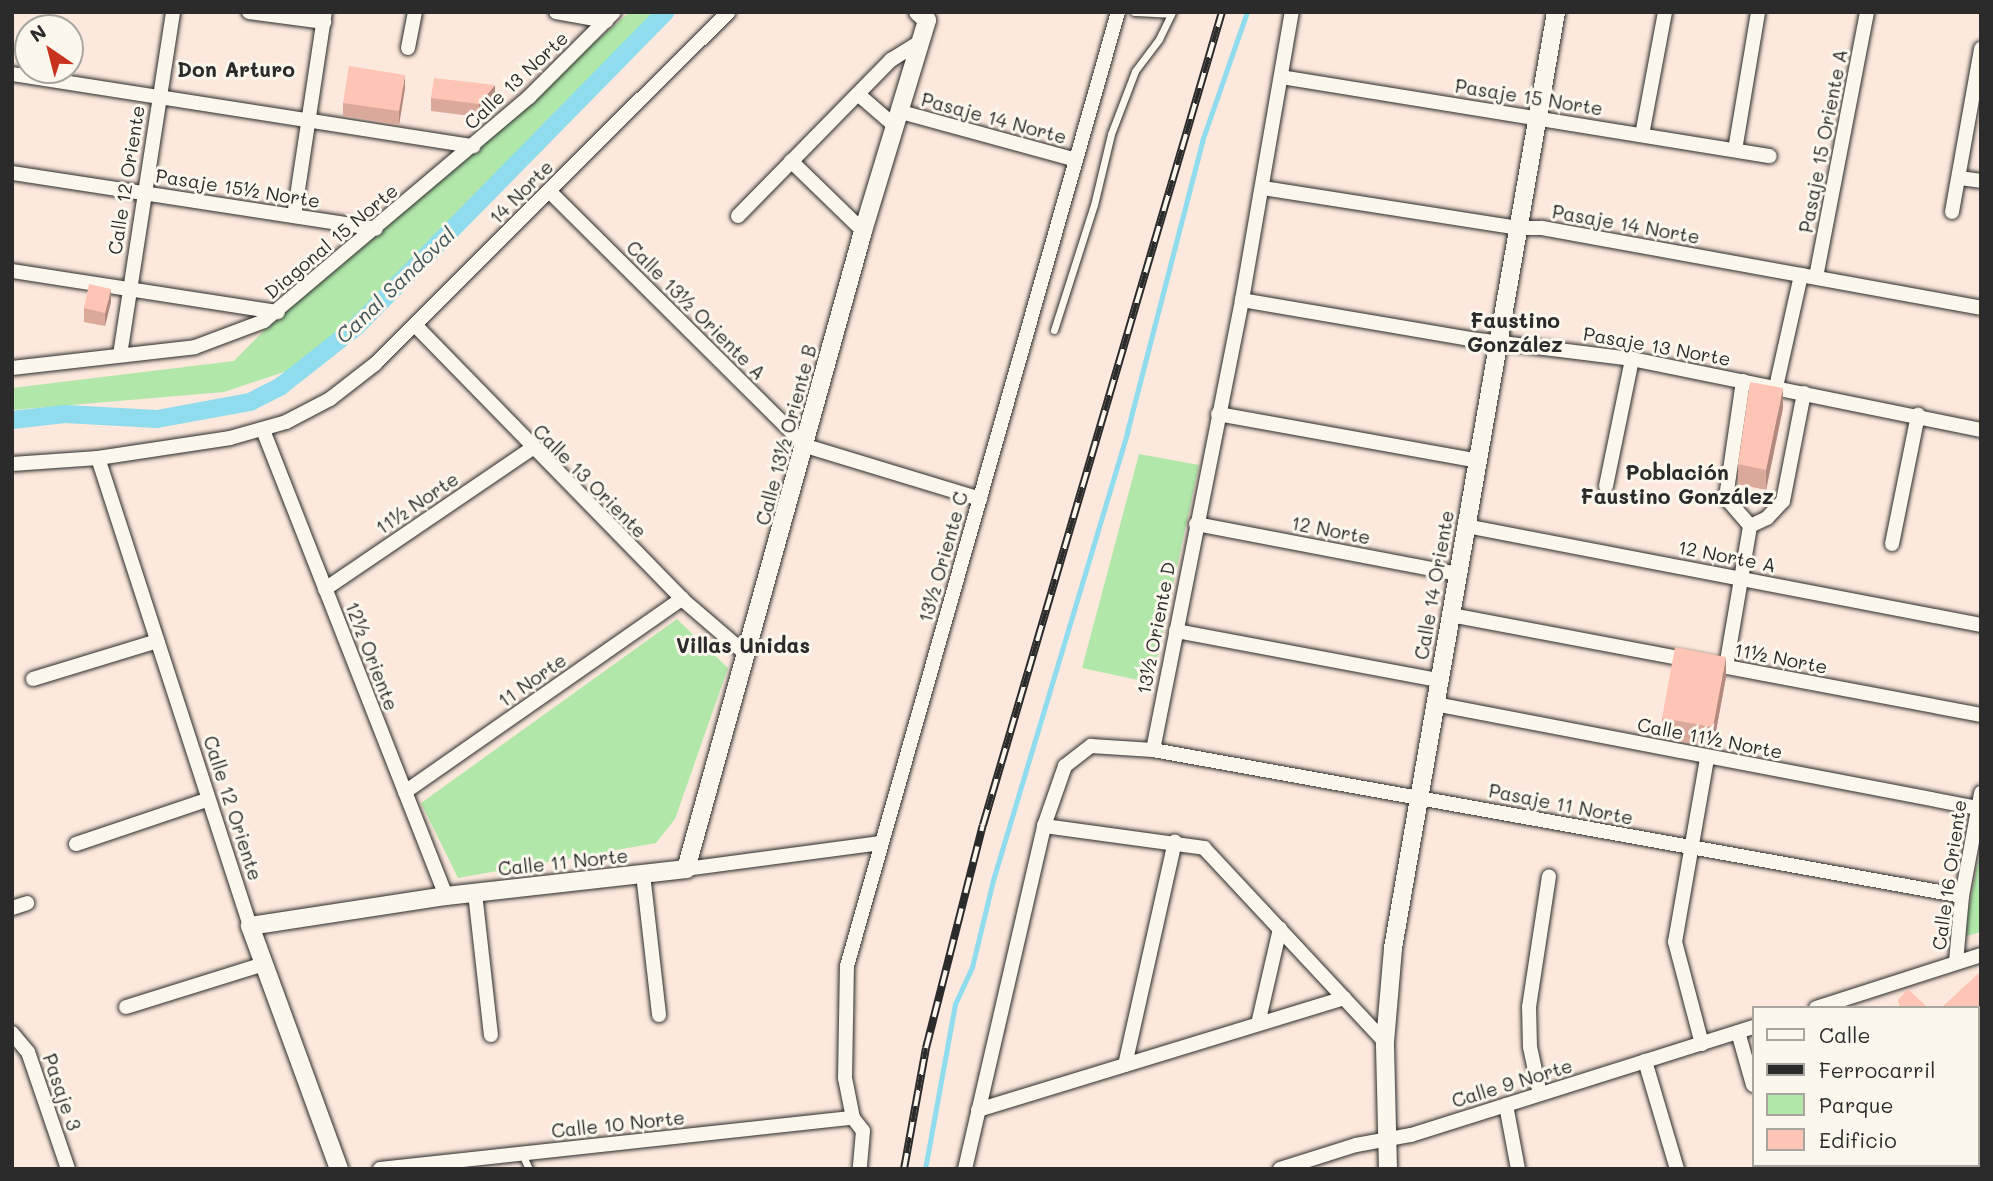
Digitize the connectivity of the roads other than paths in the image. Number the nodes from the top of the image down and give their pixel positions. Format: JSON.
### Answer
{"nodes":[{"id":1,"x":173,"y":12,"type":"edge"},
{"id":2,"x":249,"y":12,"type":"edge"},
{"id":3,"x":415,"y":12,"type":"edge"},
{"id":4,"x":556,"y":12,"type":"edge"},
{"id":5,"x":728,"y":12,"type":"edge"},
{"id":6,"x":1118,"y":12,"type":"edge"},
{"id":7,"x":1134,"y":12,"type":"edge"},
{"id":8,"x":1292,"y":12,"type":"edge"},
{"id":9,"x":1556,"y":12,"type":"edge"},
{"id":10,"x":1665,"y":12,"type":"edge"},
{"id":11,"x":1758,"y":12,"type":"edge"},
{"id":12,"x":1867,"y":12,"type":"edge"},
{"id":13,"x":1171,"y":13,"type":"edge"},
{"id":14,"x":925,"y":15,"type":"edge"},
{"id":15,"x":325,"y":17,"type":"edge"},
{"id":16,"x":610,"y":17,"type":"edge"},
{"id":17,"x":921,"y":41,"type":"junction"},
{"id":18,"x":408,"y":48,"type":"dead end"},
{"id":19,"x":1981,"y":49,"type":"edge"},
{"id":20,"x":12,"y":74,"type":"edge"},
{"id":21,"x":1281,"y":77,"type":"junction"},
{"id":22,"x":859,"y":94,"type":"junction"},
{"id":23,"x":160,"y":98,"type":"junction"},
{"id":24,"x":309,"y":118,"type":"junction"},
{"id":25,"x":1538,"y":118,"type":"junction"},
{"id":26,"x":899,"y":120,"type":"junction"},
{"id":27,"x":1642,"y":135,"type":"junction"},
{"id":28,"x":473,"y":146,"type":"junction"},
{"id":29,"x":1735,"y":150,"type":"junction"},
{"id":30,"x":1770,"y":156,"type":"dead end"},
{"id":31,"x":1076,"y":160,"type":"junction"},
{"id":32,"x":791,"y":161,"type":"junction"},
{"id":33,"x":12,"y":173,"type":"edge"},
{"id":34,"x":1960,"y":177,"type":"junction"},
{"id":35,"x":1981,"y":181,"type":"edge"},
{"id":36,"x":1263,"y":188,"type":"junction"},
{"id":37,"x":549,"y":191,"type":"junction"},
{"id":38,"x":145,"y":193,"type":"junction"},
{"id":39,"x":1952,"y":212,"type":"dead end"},
{"id":40,"x":294,"y":216,"type":"junction"},
{"id":41,"x":738,"y":216,"type":"dead end"},
{"id":42,"x":1518,"y":228,"type":"junction"},
{"id":43,"x":376,"y":229,"type":"junction"},
{"id":44,"x":863,"y":231,"type":"junction"},
{"id":45,"x":12,"y":271,"type":"edge"},
{"id":46,"x":1808,"y":276,"type":"junction"},
{"id":47,"x":130,"y":289,"type":"junction"},
{"id":48,"x":1242,"y":300,"type":"junction"},
{"id":49,"x":1981,"y":308,"type":"edge"},
{"id":50,"x":278,"y":312,"type":"junction"},
{"id":51,"x":415,"y":325,"type":"junction"},
{"id":52,"x":1054,"y":330,"type":"dead end"},
{"id":53,"x":1499,"y":339,"type":"junction"},
{"id":54,"x":120,"y":355,"type":"junction"},
{"id":55,"x":1632,"y":359,"type":"junction"},
{"id":56,"x":12,"y":365,"type":"edge"},
{"id":57,"x":1744,"y":382,"type":"junction"},
{"id":58,"x":1776,"y":387,"type":"junction"},
{"id":59,"x":1804,"y":393,"type":"junction"},
{"id":60,"x":1218,"y":414,"type":"junction"},
{"id":61,"x":1918,"y":415,"type":"junction"},
{"id":62,"x":262,"y":430,"type":"junction"},
{"id":63,"x":1981,"y":430,"type":"edge"},
{"id":64,"x":806,"y":446,"type":"junction"},
{"id":65,"x":531,"y":449,"type":"junction"},
{"id":66,"x":98,"y":458,"type":"junction"},
{"id":67,"x":1478,"y":461,"type":"junction"},
{"id":68,"x":12,"y":464,"type":"edge"},
{"id":69,"x":1606,"y":486,"type":"dead end"},
{"id":70,"x":980,"y":499,"type":"junction"},
{"id":71,"x":1196,"y":524,"type":"junction"},
{"id":72,"x":1466,"y":526,"type":"junction"},
{"id":73,"x":1750,"y":526,"type":"junction"},
{"id":74,"x":1892,"y":544,"type":"dead end"},
{"id":75,"x":1458,"y":574,"type":"junction"},
{"id":76,"x":1743,"y":578,"type":"junction"},
{"id":77,"x":325,"y":589,"type":"junction"},
{"id":78,"x":682,"y":599,"type":"junction"},
{"id":79,"x":1451,"y":615,"type":"junction"},
{"id":80,"x":1981,"y":625,"type":"edge"},
{"id":81,"x":1175,"y":631,"type":"junction"},
{"id":82,"x":157,"y":641,"type":"junction"},
{"id":83,"x":747,"y":655,"type":"junction"},
{"id":84,"x":1726,"y":667,"type":"junction"},
{"id":85,"x":33,"y":679,"type":"dead end"},
{"id":86,"x":1439,"y":680,"type":"junction"},
{"id":87,"x":1435,"y":704,"type":"junction"},
{"id":88,"x":1981,"y":715,"type":"edge"},
{"id":89,"x":1153,"y":750,"type":"junction"},
{"id":90,"x":1707,"y":758,"type":"junction"},
{"id":91,"x":405,"y":792,"type":"junction"},
{"id":92,"x":1981,"y":793,"type":"edge"},
{"id":93,"x":1419,"y":797,"type":"junction"},
{"id":94,"x":207,"y":800,"type":"junction"},
{"id":95,"x":1978,"y":808,"type":"junction"},
{"id":96,"x":1044,"y":826,"type":"junction"},
{"id":97,"x":1175,"y":842,"type":"junction"},
{"id":98,"x":881,"y":843,"type":"junction"},
{"id":99,"x":76,"y":844,"type":"dead end"},
{"id":100,"x":1691,"y":848,"type":"junction"},
{"id":101,"x":686,"y":869,"type":"junction"},
{"id":102,"x":643,"y":874,"type":"junction"},
{"id":103,"x":1549,"y":877,"type":"dead end"},
{"id":104,"x":475,"y":893,"type":"junction"},
{"id":105,"x":446,"y":896,"type":"junction"},
{"id":106,"x":1962,"y":896,"type":"junction"},
{"id":107,"x":27,"y":903,"type":"dead end"},
{"id":108,"x":12,"y":908,"type":"edge"},
{"id":109,"x":250,"y":926,"type":"junction"},
{"id":110,"x":1280,"y":929,"type":"junction"},
{"id":111,"x":1981,"y":955,"type":"edge"},
{"id":112,"x":1956,"y":962,"type":"junction"},
{"id":113,"x":264,"y":964,"type":"junction"},
{"id":114,"x":1344,"y":998,"type":"junction"},
{"id":115,"x":1832,"y":1005,"type":"edge"},
{"id":116,"x":127,"y":1007,"type":"dead end"},
{"id":117,"x":659,"y":1015,"type":"dead end"},
{"id":118,"x":1258,"y":1024,"type":"junction"},
{"id":119,"x":1752,"y":1027,"type":"edge"},
{"id":120,"x":1738,"y":1032,"type":"junction"},
{"id":121,"x":12,"y":1033,"type":"edge"},
{"id":122,"x":491,"y":1035,"type":"dead end"},
{"id":123,"x":1385,"y":1042,"type":"junction"},
{"id":124,"x":1702,"y":1044,"type":"junction"},
{"id":125,"x":1645,"y":1061,"type":"junction"},
{"id":126,"x":1125,"y":1065,"type":"junction"},
{"id":127,"x":1752,"y":1081,"type":"edge"},
{"id":128,"x":1540,"y":1094,"type":"junction"},
{"id":129,"x":1506,"y":1105,"type":"junction"},
{"id":130,"x":978,"y":1110,"type":"junction"},
{"id":131,"x":856,"y":1120,"type":"junction"},
{"id":132,"x":1386,"y":1139,"type":"junction"},
{"id":133,"x":522,"y":1154,"type":"junction"},
{"id":134,"x":473,"y":1164,"type":"edge"},
{"id":135,"x":68,"y":1169,"type":"edge"},
{"id":136,"x":339,"y":1169,"type":"edge"},
{"id":137,"x":380,"y":1169,"type":"edge"},
{"id":138,"x":529,"y":1169,"type":"edge"},
{"id":139,"x":860,"y":1169,"type":"edge"},
{"id":140,"x":965,"y":1169,"type":"edge"},
{"id":141,"x":1280,"y":1169,"type":"edge"},
{"id":142,"x":1388,"y":1169,"type":"edge"},
{"id":143,"x":1518,"y":1169,"type":"edge"},
{"id":144,"x":1677,"y":1169,"type":"edge"}],
"edges":[{"from":1,"to":23,"type":"street","name":"Calle 12 Oriente"},
{"from":2,"to":15,"type":"street"},
{"from":3,"to":18,"type":"street"},
{"from":4,"to":16,"type":"street"},
{"from":5,"to":37,"type":"street","name":"14 Norte"},
{"from":6,"to":31,"type":"street","name":"13½ Oriente C"},
{"from":7,"to":13,"type":"lane"},
{"from":8,"to":21,"type":"street","name":"13½ Oriente D"},
{"from":9,"to":25,"type":"street","name":"Calle 14 Oriente"},
{"from":10,"to":27,"type":"street"},
{"from":11,"to":29,"type":"street"},
{"from":12,"to":46,"type":"street","name":"Pasaje 15 Oriente A"},
{"from":13,"to":52,"type":"lane"},
{"from":14,"to":17,"type":"street","name":"Calle 13½ Oriente B"},
{"from":15,"to":24,"type":"street"},
{"from":16,"to":28,"type":"street","name":"Calle 13 Norte"},
{"from":17,"to":22,"type":"street"},
{"from":17,"to":26,"type":"street","name":"Calle 13½ Oriente B"},
{"from":19,"to":34,"type":"street"},
{"from":20,"to":23,"type":"street"},
{"from":21,"to":25,"type":"street","name":"Pasaje 15 Norte"},
{"from":21,"to":36,"type":"street","name":"13½ Oriente D"},
{"from":22,"to":26,"type":"street"},
{"from":22,"to":32,"type":"street"},
{"from":23,"to":24,"type":"street"},
{"from":23,"to":38,"type":"street","name":"Calle 12 Oriente"},
{"from":24,"to":28,"type":"street"},
{"from":24,"to":40,"type":"street"},
{"from":25,"to":27,"type":"street","name":"Pasaje 15 Norte"},
{"from":25,"to":42,"type":"street","name":"Calle 14 Oriente"},
{"from":26,"to":31,"type":"street","name":"Pasaje 14 Norte"},
{"from":26,"to":44,"type":"street","name":"Calle 13½ Oriente B"},
{"from":27,"to":29,"type":"street","name":"Pasaje 15 Norte"},
{"from":28,"to":43,"type":"street","name":"Diagonal 15 Norte"},
{"from":29,"to":30,"type":"street","name":"Pasaje 15 Norte"},
{"from":31,"to":70,"type":"street","name":"13½ Oriente C"},
{"from":32,"to":41,"type":"street"},
{"from":32,"to":44,"type":"street"},
{"from":33,"to":38,"type":"street","name":"Pasaje 15½ Norte"},
{"from":34,"to":35,"type":"street"},
{"from":34,"to":39,"type":"street"},
{"from":36,"to":42,"type":"street","name":"Pasaje 14 Norte"},
{"from":36,"to":48,"type":"street","name":"13½ Oriente D"},
{"from":37,"to":51,"type":"street","name":"14 Norte"},
{"from":37,"to":64,"type":"street","name":"Calle 13½ Oriente A"},
{"from":38,"to":40,"type":"street","name":"Pasaje 15½ Norte"},
{"from":38,"to":47,"type":"street","name":"Calle 12 Oriente"},
{"from":40,"to":43,"type":"street","name":"Pasaje 15½ Norte"},
{"from":42,"to":46,"type":"street","name":"Pasaje 14 Norte"},
{"from":42,"to":53,"type":"street","name":"Calle 14 Oriente"},
{"from":43,"to":50,"type":"street","name":"Diagonal 15 Norte"},
{"from":44,"to":64,"type":"street","name":"Calle 13½ Oriente B"},
{"from":45,"to":47,"type":"street"},
{"from":46,"to":49,"type":"street","name":"Pasaje 14 Norte"},
{"from":46,"to":58,"type":"street","name":"Pasaje 15 Oriente A"},
{"from":47,"to":50,"type":"street"},
{"from":47,"to":54,"type":"street","name":"Calle 12 Oriente"},
{"from":48,"to":53,"type":"street","name":"Pasaje 13 Norte"},
{"from":48,"to":60,"type":"street","name":"13½ Oriente D"},
{"from":50,"to":54,"type":"street","name":"Diagonal 15 Norte"},
{"from":51,"to":62,"type":"street","name":"14 Norte"},
{"from":51,"to":65,"type":"street","name":"Calle 13 Oriente"},
{"from":53,"to":55,"type":"street","name":"Pasaje 13 Norte"},
{"from":53,"to":67,"type":"street","name":"Calle 14 Oriente"},
{"from":54,"to":56,"type":"street","name":"Diagonal 15 Norte"},
{"from":55,"to":57,"type":"street","name":"Pasaje 13 Norte"},
{"from":55,"to":69,"type":"street"},
{"from":57,"to":58,"type":"street","name":"Pasaje 13 Norte"},
{"from":57,"to":73,"type":"street"},
{"from":58,"to":59,"type":"street","name":"Pasaje 13 Norte"},
{"from":59,"to":61,"type":"street","name":"Pasaje 13 Norte"},
{"from":59,"to":73,"type":"street"},
{"from":60,"to":67,"type":"street"},
{"from":60,"to":71,"type":"street","name":"13½ Oriente D"},
{"from":61,"to":63,"type":"street","name":"Pasaje 13 Norte"},
{"from":61,"to":74,"type":"street"},
{"from":62,"to":66,"type":"street","name":"14 Norte"},
{"from":62,"to":77,"type":"street","name":"12½ Oriente"},
{"from":64,"to":70,"type":"street","name":"Calle 13½ Oriente A"},
{"from":64,"to":83,"type":"street","name":"Calle 13½ Oriente B"},
{"from":65,"to":77,"type":"street","name":"11½ Norte"},
{"from":65,"to":78,"type":"street","name":"Calle 13 Oriente"},
{"from":66,"to":68,"type":"street","name":"14 Norte"},
{"from":66,"to":82,"type":"street","name":"Calle 12 Oriente"},
{"from":67,"to":72,"type":"street","name":"Calle 14 Oriente"},
{"from":70,"to":98,"type":"street","name":"13½ Oriente C"},
{"from":71,"to":75,"type":"street","name":"12 Norte"},
{"from":71,"to":81,"type":"street","name":"13½ Oriente D"},
{"from":72,"to":75,"type":"street","name":"Calle 14 Oriente"},
{"from":72,"to":76,"type":"street","name":"12 Norte A"},
{"from":73,"to":76,"type":"street"},
{"from":75,"to":79,"type":"street","name":"Calle 14 Oriente"},
{"from":76,"to":80,"type":"street","name":"12 Norte A"},
{"from":76,"to":84,"type":"street"},
{"from":77,"to":91,"type":"street","name":"12½ Oriente"},
{"from":78,"to":83,"type":"street","name":"Calle 13 Oriente"},
{"from":78,"to":91,"type":"street","name":"11 Norte"},
{"from":79,"to":84,"type":"street","name":"11½ Norte"},
{"from":79,"to":86,"type":"street","name":"Calle 14 Oriente"},
{"from":81,"to":86,"type":"street"},
{"from":81,"to":89,"type":"street","name":"13½ Oriente D"},
{"from":82,"to":85,"type":"street"},
{"from":82,"to":94,"type":"street","name":"Calle 12 Oriente"},
{"from":83,"to":101,"type":"street","name":"Calle 13½ Oriente B"},
{"from":84,"to":88,"type":"street","name":"11½ Norte"},
{"from":86,"to":87,"type":"street","name":"Calle 14 Oriente"},
{"from":87,"to":90,"type":"street","name":"Calle 11½ Norte"},
{"from":87,"to":93,"type":"street","name":"Calle 14 Oriente"},
{"from":89,"to":93,"type":"street","name":"Pasaje 11 Norte"},
{"from":89,"to":96,"type":"street"},
{"from":90,"to":95,"type":"street","name":"Calle 11½ Norte"},
{"from":90,"to":100,"type":"street"},
{"from":91,"to":105,"type":"street","name":"12½ Oriente"},
{"from":92,"to":95,"type":"street","name":"Calle 16 Oriente"},
{"from":93,"to":100,"type":"street","name":"Pasaje 11 Norte"},
{"from":93,"to":123,"type":"street","name":"Calle 14 Oriente"},
{"from":94,"to":99,"type":"street"},
{"from":94,"to":109,"type":"street","name":"Calle 12 Oriente"},
{"from":95,"to":106,"type":"street","name":"Calle 16 Oriente"},
{"from":96,"to":97,"type":"street"},
{"from":96,"to":130,"type":"street"},
{"from":97,"to":110,"type":"street"},
{"from":97,"to":126,"type":"street"},
{"from":98,"to":101,"type":"street","name":"Calle 11 Norte"},
{"from":98,"to":131,"type":"street","name":"13½ Oriente C"},
{"from":100,"to":106,"type":"street","name":"Pasaje 11 Norte"},
{"from":100,"to":124,"type":"street"},
{"from":101,"to":102,"type":"street","name":"Calle 11 Norte"},
{"from":102,"to":104,"type":"street","name":"Calle 11 Norte"},
{"from":102,"to":117,"type":"street"},
{"from":103,"to":128,"type":"street"},
{"from":104,"to":105,"type":"street","name":"Calle 11 Norte"},
{"from":104,"to":122,"type":"street"},
{"from":105,"to":109,"type":"street","name":"Calle 11 Norte"},
{"from":106,"to":112,"type":"street","name":"Calle 16 Oriente"},
{"from":107,"to":108,"type":"street"},
{"from":109,"to":113,"type":"street","name":"Calle 12 Oriente"},
{"from":110,"to":114,"type":"street"},
{"from":110,"to":118,"type":"street"},
{"from":111,"to":112,"type":"street"},
{"from":112,"to":115,"type":"street"},
{"from":113,"to":116,"type":"street"},
{"from":113,"to":136,"type":"street","name":"Calle 12 Oriente"},
{"from":114,"to":118,"type":"street"},
{"from":114,"to":123,"type":"street"},
{"from":118,"to":126,"type":"street"},
{"from":119,"to":120,"type":"street","name":"Calle 9 Norte"},
{"from":120,"to":124,"type":"street","name":"Calle 9 Norte"},
{"from":120,"to":127,"type":"street"},
{"from":121,"to":135,"type":"street","name":"Pasaje 3"},
{"from":123,"to":132,"type":"street","name":"Calle 14 Oriente"},
{"from":124,"to":125,"type":"street","name":"Calle 9 Norte"},
{"from":125,"to":128,"type":"street","name":"Calle 9 Norte"},
{"from":125,"to":144,"type":"street"},
{"from":126,"to":130,"type":"street"},
{"from":128,"to":129,"type":"street","name":"Calle 9 Norte"},
{"from":129,"to":132,"type":"street","name":"Calle 9 Norte"},
{"from":129,"to":143,"type":"street"},
{"from":130,"to":140,"type":"street"},
{"from":131,"to":133,"type":"street","name":"Calle 10 Norte"},
{"from":131,"to":139,"type":"street","name":"13½ Oriente C"},
{"from":132,"to":141,"type":"street","name":"Calle 9 Norte"},
{"from":132,"to":142,"type":"street","name":"Calle 14 Oriente"},
{"from":133,"to":134,"type":"street","name":"Calle 10 Norte"},
{"from":133,"to":138,"type":"lane"},
{"from":134,"to":137,"type":"street","name":"Calle 10 Norte"}]}
